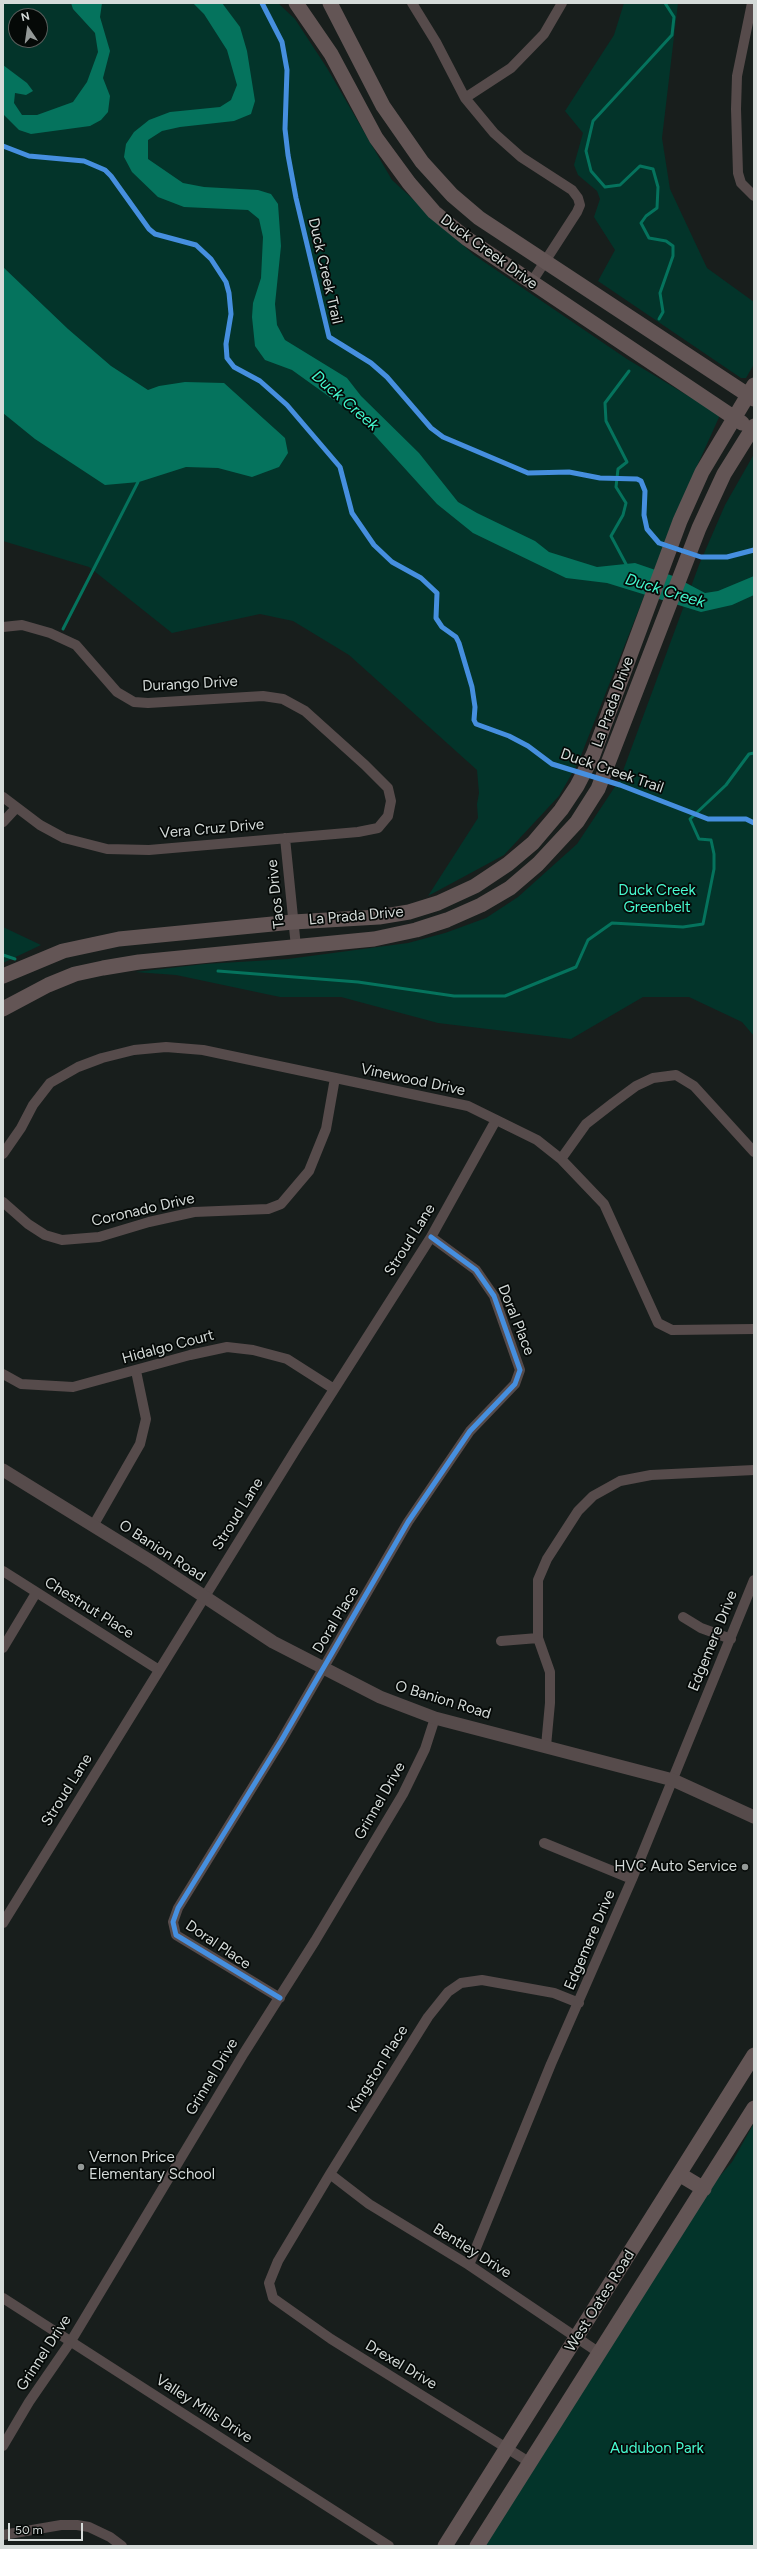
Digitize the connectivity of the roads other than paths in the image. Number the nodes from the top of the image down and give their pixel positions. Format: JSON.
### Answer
{"nodes":[{"id":1,"x":296,"y":3,"type":"edge"},
{"id":2,"x":330,"y":3,"type":"edge"},
{"id":3,"x":412,"y":3,"type":"edge"},
{"id":4,"x":562,"y":3,"type":"edge"},
{"id":5,"x":752,"y":3,"type":"edge"},
{"id":6,"x":465,"y":98,"type":"junction"},
{"id":7,"x":754,"y":196,"type":"edge"},
{"id":8,"x":545,"y":261,"type":"junction"},
{"id":9,"x":531,"y":283,"type":"junction"},
{"id":10,"x":752,"y":393,"type":"edge"},
{"id":11,"x":734,"y":416,"type":"junction"},
{"id":12,"x":753,"y":429,"type":"edge"},
{"id":13,"x":3,"y":627,"type":"edge"},
{"id":14,"x":377,"y":777,"type":"joint"},
{"id":15,"x":3,"y":797,"type":"edge"},
{"id":16,"x":16,"y":808,"type":"junction"},
{"id":17,"x":3,"y":822,"type":"edge"},
{"id":18,"x":285,"y":838,"type":"junction"},
{"id":19,"x":294,"y":922,"type":"junction"},
{"id":20,"x":296,"y":947,"type":"junction"},
{"id":21,"x":3,"y":976,"type":"edge"},
{"id":22,"x":3,"y":1009,"type":"edge"},
{"id":23,"x":335,"y":1078,"type":"junction"},
{"id":24,"x":496,"y":1120,"type":"junction"},
{"id":25,"x":754,"y":1152,"type":"edge"},
{"id":26,"x":3,"y":1154,"type":"edge"},
{"id":27,"x":561,"y":1159,"type":"junction"},
{"id":28,"x":3,"y":1202,"type":"edge"},
{"id":29,"x":431,"y":1237,"type":"junction"},
{"id":30,"x":754,"y":1329,"type":"edge"},
{"id":31,"x":136,"y":1371,"type":"junction"},
{"id":32,"x":3,"y":1374,"type":"edge"},
{"id":33,"x":334,"y":1389,"type":"junction"},
{"id":34,"x":3,"y":1470,"type":"edge"},
{"id":35,"x":754,"y":1470,"type":"edge"},
{"id":36,"x":93,"y":1526,"type":"junction"},
{"id":37,"x":3,"y":1571,"type":"edge"},
{"id":38,"x":754,"y":1580,"type":"edge"},
{"id":39,"x":36,"y":1593,"type":"junction"},
{"id":40,"x":204,"y":1597,"type":"junction"},
{"id":41,"x":683,"y":1617,"type":"dead end"},
{"id":42,"x":538,"y":1638,"type":"junction"},
{"id":43,"x":731,"y":1639,"type":"junction"},
{"id":44,"x":501,"y":1641,"type":"dead end"},
{"id":45,"x":3,"y":1648,"type":"edge"},
{"id":46,"x":322,"y":1667,"type":"junction"},
{"id":47,"x":159,"y":1670,"type":"junction"},
{"id":48,"x":435,"y":1718,"type":"junction"},
{"id":49,"x":546,"y":1746,"type":"junction"},
{"id":50,"x":673,"y":1780,"type":"junction"},
{"id":51,"x":754,"y":1817,"type":"edge"},
{"id":52,"x":544,"y":1843,"type":"dead end"},
{"id":53,"x":632,"y":1879,"type":"junction"},
{"id":54,"x":3,"y":1923,"type":"edge"},
{"id":55,"x":280,"y":1998,"type":"junction"},
{"id":56,"x":579,"y":2003,"type":"junction"},
{"id":57,"x":752,"y":2064,"type":"edge"},
{"id":58,"x":754,"y":2108,"type":"edge"},
{"id":59,"x":330,"y":2174,"type":"junction"},
{"id":60,"x":679,"y":2174,"type":"junction"},
{"id":61,"x":704,"y":2189,"type":"junction"},
{"id":62,"x":469,"y":2265,"type":"junction"},
{"id":63,"x":269,"y":2284,"type":"joint"},
{"id":64,"x":3,"y":2298,"type":"edge"},
{"id":65,"x":576,"y":2338,"type":"junction"},
{"id":66,"x":71,"y":2341,"type":"junction"},
{"id":67,"x":598,"y":2352,"type":"junction"},
{"id":68,"x":3,"y":2446,"type":"edge"},
{"id":69,"x":506,"y":2446,"type":"junction"},
{"id":70,"x":529,"y":2462,"type":"junction"},
{"id":71,"x":3,"y":2535,"type":"edge"},
{"id":72,"x":122,"y":2546,"type":"edge"},
{"id":73,"x":389,"y":2546,"type":"edge"},
{"id":74,"x":445,"y":2546,"type":"edge"},
{"id":75,"x":477,"y":2546,"type":"edge"}],
"edges":[{"from":1,"to":9,"type":"main road","name":"Duck Creek Drive"},
{"from":2,"to":8,"type":"main road","name":"Duck Creek Drive"},
{"from":3,"to":6,"type":"street"},
{"from":4,"to":6,"type":"street"},
{"from":5,"to":7,"type":"street"},
{"from":6,"to":8,"type":"street"},
{"from":8,"to":9,"type":"street"},
{"from":8,"to":10,"type":"main road","name":"Duck Creek Drive"},
{"from":9,"to":11,"type":"main road","name":"Duck Creek Drive"},
{"from":10,"to":11,"type":"main road","name":"La Prada Drive"},
{"from":11,"to":12,"type":"main road","name":"Duck Creek Drive"},
{"from":11,"to":19,"type":"main road","name":"La Prada Drive"},
{"from":12,"to":20,"type":"main road","name":"La Prada Drive"},
{"from":13,"to":14,"type":"street","name":"Durango Drive"},
{"from":14,"to":18,"type":"street","name":"Vera Cruz Drive"},
{"from":15,"to":16,"type":"street","name":"Vera Cruz Drive"},
{"from":16,"to":17,"type":"street"},
{"from":16,"to":18,"type":"street","name":"Vera Cruz Drive"},
{"from":18,"to":19,"type":"street","name":"Taos Drive"},
{"from":19,"to":20,"type":"street","name":"Taos Drive"},
{"from":19,"to":21,"type":"main road","name":"La Prada Drive"},
{"from":20,"to":22,"type":"main road","name":"La Prada Drive"},
{"from":23,"to":24,"type":"street","name":"Vinewood Drive"},
{"from":23,"to":26,"type":"street","name":"Vinewood Drive"},
{"from":23,"to":28,"type":"street","name":"Coronado Drive"},
{"from":24,"to":27,"type":"street","name":"Vinewood Drive"},
{"from":24,"to":29,"type":"street","name":"Stroud Lane"},
{"from":25,"to":27,"type":"street"},
{"from":27,"to":30,"type":"street","name":"Vinewood Drive"},
{"from":29,"to":33,"type":"street","name":"Stroud Lane"},
{"from":29,"to":46,"type":"street","name":"Doral Place"},
{"from":31,"to":32,"type":"street","name":"Hidalgo Court"},
{"from":31,"to":33,"type":"street","name":"Hidalgo Court"},
{"from":31,"to":36,"type":"street"},
{"from":33,"to":40,"type":"street","name":"Stroud Lane"},
{"from":34,"to":36,"type":"street","name":"O Banion Road"},
{"from":35,"to":42,"type":"street"},
{"from":36,"to":40,"type":"street","name":"O Banion Road"},
{"from":37,"to":39,"type":"street","name":"Chestnut Place"},
{"from":38,"to":43,"type":"street","name":"Edgemere Drive"},
{"from":39,"to":45,"type":"street"},
{"from":39,"to":47,"type":"street","name":"Chestnut Place"},
{"from":40,"to":46,"type":"street","name":"O Banion Road"},
{"from":40,"to":47,"type":"street","name":"Stroud Lane"},
{"from":41,"to":43,"type":"street"},
{"from":42,"to":44,"type":"street"},
{"from":42,"to":49,"type":"street"},
{"from":43,"to":50,"type":"street","name":"Edgemere Drive"},
{"from":46,"to":48,"type":"street","name":"O Banion Road"},
{"from":46,"to":55,"type":"street","name":"Doral Place"},
{"from":47,"to":54,"type":"street","name":"Stroud Lane"},
{"from":48,"to":49,"type":"street","name":"O Banion Road"},
{"from":48,"to":55,"type":"street","name":"Grinnel Drive"},
{"from":49,"to":50,"type":"street","name":"O Banion Road"},
{"from":50,"to":51,"type":"street","name":"O Banion Road"},
{"from":50,"to":53,"type":"street","name":"Edgemere Drive"},
{"from":52,"to":53,"type":"street"},
{"from":53,"to":56,"type":"street","name":"Edgemere Drive"},
{"from":55,"to":66,"type":"street","name":"Grinnel Drive"},
{"from":56,"to":59,"type":"street","name":"Kingston Place"},
{"from":56,"to":62,"type":"street","name":"Edgemere Drive"},
{"from":57,"to":60,"type":"main road","name":"West Oates Road"},
{"from":58,"to":61,"type":"main road","name":"West Oates Road"},
{"from":59,"to":62,"type":"street","name":"Bentley Drive"},
{"from":59,"to":63,"type":"street","name":"Kingston Place"},
{"from":60,"to":61,"type":"main road"},
{"from":60,"to":65,"type":"main road","name":"West Oates Road"},
{"from":61,"to":67,"type":"main road","name":"West Oates Road"},
{"from":62,"to":65,"type":"street","name":"Bentley Drive"},
{"from":63,"to":69,"type":"street","name":"Drexel Drive"},
{"from":64,"to":66,"type":"street","name":"Valley Mills Drive"},
{"from":65,"to":67,"type":"street","name":"Bentley Drive"},
{"from":65,"to":69,"type":"main road","name":"West Oates Road"},
{"from":66,"to":68,"type":"street","name":"Grinnel Drive"},
{"from":66,"to":73,"type":"street","name":"Valley Mills Drive"},
{"from":67,"to":70,"type":"main road","name":"West Oates Road"},
{"from":69,"to":70,"type":"street","name":"Drexel Drive"},
{"from":69,"to":74,"type":"main road","name":"West Oates Road"},
{"from":70,"to":75,"type":"main road","name":"West Oates Road"},
{"from":71,"to":72,"type":"street"}]}
